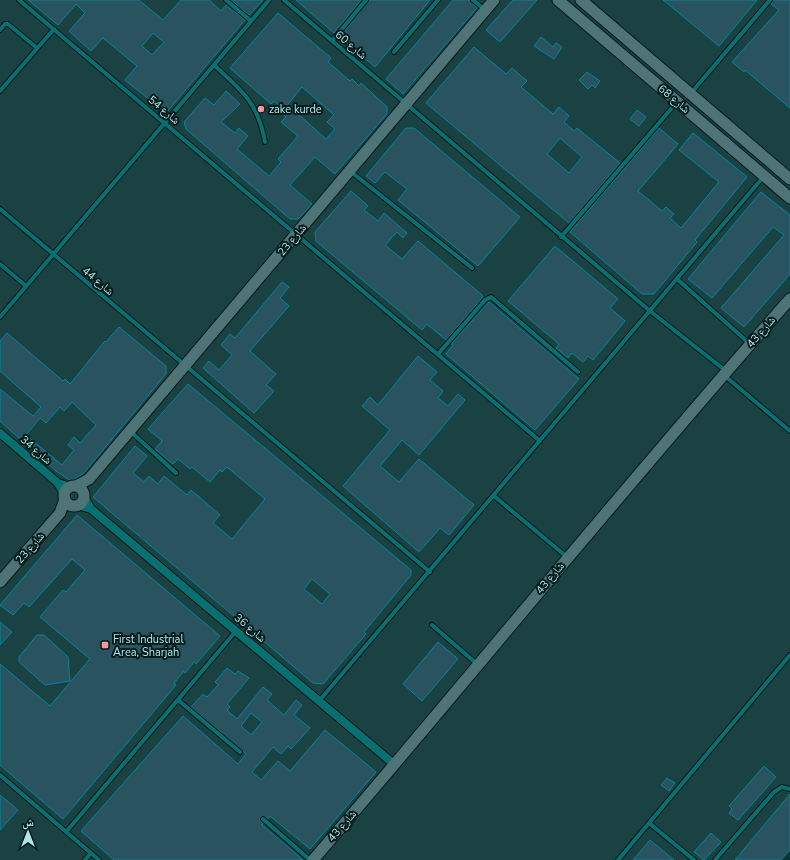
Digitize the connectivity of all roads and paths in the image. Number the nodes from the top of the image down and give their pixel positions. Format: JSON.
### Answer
{"nodes":[{"id":1,"x":19,"y":0,"type":"edge"},
{"id":2,"x":226,"y":0,"type":"edge"},
{"id":3,"x":269,"y":0,"type":"edge"},
{"id":4,"x":284,"y":0,"type":"edge"},
{"id":5,"x":366,"y":0,"type":"edge"},
{"id":6,"x":438,"y":0,"type":"edge"},
{"id":7,"x":473,"y":0,"type":"edge"},
{"id":8,"x":494,"y":0,"type":"edge"},
{"id":9,"x":558,"y":0,"type":"edge"},
{"id":10,"x":581,"y":0,"type":"edge"},
{"id":11,"x":770,"y":0,"type":"edge"},
{"id":12,"x":290,"y":2,"type":"edge"},
{"id":13,"x":486,"y":11,"type":"junction"},
{"id":14,"x":251,"y":21,"type":"junction"},
{"id":15,"x":54,"y":28,"type":"junction"},
{"id":16,"x":0,"y":30,"type":"edge"},
{"id":17,"x":332,"y":41,"type":"junction"},
{"id":18,"x":37,"y":48,"type":"junction"},
{"id":19,"x":394,"y":52,"type":"dead end"},
{"id":20,"x":214,"y":65,"type":"junction"},
{"id":21,"x":0,"y":82,"type":"edge"},
{"id":22,"x":4,"y":86,"type":"junction"},
{"id":23,"x":0,"y":91,"type":"edge"},
{"id":24,"x":690,"y":94,"type":"junction"},
{"id":25,"x":677,"y":102,"type":"junction"},
{"id":26,"x":406,"y":104,"type":"junction"},
{"id":27,"x":165,"y":122,"type":"junction"},
{"id":28,"x":265,"y":142,"type":"dead end"},
{"id":29,"x":350,"y":171,"type":"junction"},
{"id":30,"x":764,"y":176,"type":"junction"},
{"id":31,"x":790,"y":180,"type":"edge"},
{"id":32,"x":790,"y":198,"type":"edge"},
{"id":33,"x":0,"y":209,"type":"edge"},
{"id":34,"x":297,"y":234,"type":"junction"},
{"id":35,"x":562,"y":237,"type":"junction"},
{"id":36,"x":53,"y":254,"type":"junction"},
{"id":37,"x":0,"y":264,"type":"edge"},
{"id":38,"x":472,"y":268,"type":"dead end"},
{"id":39,"x":677,"y":280,"type":"junction"},
{"id":40,"x":26,"y":286,"type":"junction"},
{"id":41,"x":790,"y":299,"type":"edge"},
{"id":42,"x":650,"y":311,"type":"junction"},
{"id":43,"x":0,"y":317,"type":"edge"},
{"id":44,"x":750,"y":344,"type":"junction"},
{"id":45,"x":438,"y":354,"type":"junction"},
{"id":46,"x":184,"y":366,"type":"junction"},
{"id":47,"x":578,"y":372,"type":"dead end"},
{"id":48,"x":724,"y":373,"type":"junction"},
{"id":49,"x":130,"y":431,"type":"junction"},
{"id":50,"x":790,"y":431,"type":"edge"},
{"id":51,"x":0,"y":434,"type":"edge"},
{"id":52,"x":540,"y":441,"type":"junction"},
{"id":53,"x":176,"y":473,"type":"dead end"},
{"id":54,"x":74,"y":496,"type":"junction"},
{"id":55,"x":494,"y":496,"type":"junction"},
{"id":56,"x":567,"y":557,"type":"junction"},
{"id":57,"x":430,"y":572,"type":"junction"},
{"id":58,"x":0,"y":582,"type":"edge"},
{"id":59,"x":432,"y":625,"type":"dead end"},
{"id":60,"x":236,"y":631,"type":"junction"},
{"id":61,"x":790,"y":656,"type":"edge"},
{"id":62,"x":478,"y":664,"type":"junction"},
{"id":63,"x":178,"y":700,"type":"junction"},
{"id":64,"x":319,"y":702,"type":"junction"},
{"id":65,"x":240,"y":752,"type":"dead end"},
{"id":66,"x":394,"y":765,"type":"junction"},
{"id":67,"x":0,"y":775,"type":"edge"},
{"id":68,"x":790,"y":789,"type":"edge"},
{"id":69,"x":263,"y":819,"type":"dead end"},
{"id":70,"x":649,"y":823,"type":"junction"},
{"id":71,"x":66,"y":832,"type":"junction"},
{"id":72,"x":91,"y":853,"type":"junction"},
{"id":73,"x":85,"y":860,"type":"edge"},
{"id":74,"x":99,"y":860,"type":"edge"},
{"id":75,"x":312,"y":860,"type":"edge"},
{"id":76,"x":618,"y":860,"type":"edge"},
{"id":77,"x":694,"y":860,"type":"edge"},
{"id":78,"x":715,"y":860,"type":"edge"}],
"edges":[{"from":1,"to":15,"type":"lane","name":"شارع 54"},
{"from":2,"to":14,"type":"lane"},
{"from":3,"to":14,"type":"lane"},
{"from":4,"to":12,"type":"lane","name":"شارع 60"},
{"from":5,"to":17,"type":"lane"},
{"from":6,"to":19,"type":"lane"},
{"from":7,"to":13,"type":"lane"},
{"from":8,"to":13,"type":"street","name":"شارع 23"},
{"from":9,"to":25,"type":"street","name":"شارع 68"},
{"from":10,"to":24,"type":"street","name":"شارع 68"},
{"from":11,"to":24,"type":"lane"},
{"from":12,"to":17,"type":"lane","name":"شارع 60"},
{"from":13,"to":26,"type":"street","name":"شارع 23"},
{"from":14,"to":20,"type":"lane"},
{"from":15,"to":18,"type":"lane"},
{"from":15,"to":27,"type":"lane","name":"شارع 54"},
{"from":16,"to":18,"type":"lane"},
{"from":17,"to":26,"type":"lane","name":"شارع 60"},
{"from":18,"to":22,"type":"lane"},
{"from":20,"to":27,"type":"lane"},
{"from":20,"to":28,"type":"lane"},
{"from":21,"to":22,"type":"lane"},
{"from":22,"to":23,"type":"lane"},
{"from":24,"to":31,"type":"street","name":"شارع 68"},
{"from":25,"to":30,"type":"street","name":"شارع 68"},
{"from":25,"to":35,"type":"lane"},
{"from":26,"to":29,"type":"street","name":"شارع 23"},
{"from":26,"to":35,"type":"lane","name":"شارع 60"},
{"from":27,"to":34,"type":"lane","name":"شارع 54"},
{"from":27,"to":36,"type":"lane"},
{"from":29,"to":34,"type":"street","name":"شارع 23"},
{"from":29,"to":38,"type":"lane"},
{"from":30,"to":32,"type":"street","name":"شارع 68"},
{"from":30,"to":39,"type":"lane"},
{"from":33,"to":36,"type":"lane","name":"شارع 44"},
{"from":34,"to":45,"type":"lane","name":"شارع 54"},
{"from":34,"to":46,"type":"street","name":"شارع 23"},
{"from":35,"to":42,"type":"lane","name":"شارع 60"},
{"from":36,"to":40,"type":"lane"},
{"from":36,"to":46,"type":"lane","name":"شارع 44"},
{"from":37,"to":40,"type":"lane"},
{"from":39,"to":42,"type":"lane"},
{"from":39,"to":44,"type":"lane"},
{"from":40,"to":43,"type":"lane"},
{"from":41,"to":44,"type":"street","name":"شارع 43"},
{"from":42,"to":48,"type":"lane","name":"شارع 60"},
{"from":42,"to":52,"type":"lane"},
{"from":44,"to":48,"type":"street","name":"شارع 43"},
{"from":45,"to":47,"type":"lane"},
{"from":45,"to":52,"type":"lane","name":"شارع 54"},
{"from":46,"to":49,"type":"street","name":"شارع 23"},
{"from":46,"to":57,"type":"lane","name":"شارع 44"},
{"from":48,"to":50,"type":"lane","name":"شارع 60"},
{"from":48,"to":56,"type":"street","name":"شارع 43"},
{"from":49,"to":53,"type":"lane"},
{"from":49,"to":54,"type":"street","name":"شارع 23"},
{"from":51,"to":54,"type":"street","name":"شارع 34"},
{"from":52,"to":55,"type":"lane"},
{"from":54,"to":58,"type":"street","name":"شارع 23"},
{"from":54,"to":60,"type":"street","name":"شارع 36"},
{"from":55,"to":56,"type":"lane"},
{"from":55,"to":57,"type":"lane"},
{"from":56,"to":62,"type":"street","name":"شارع 43"},
{"from":57,"to":64,"type":"lane"},
{"from":59,"to":62,"type":"lane"},
{"from":60,"to":63,"type":"lane"},
{"from":60,"to":64,"type":"street","name":"شارع 36"},
{"from":61,"to":70,"type":"lane"},
{"from":62,"to":66,"type":"street","name":"شارع 43"},
{"from":63,"to":65,"type":"lane"},
{"from":63,"to":71,"type":"lane"},
{"from":64,"to":66,"type":"street","name":"شارع 36"},
{"from":66,"to":75,"type":"street","name":"شارع 43"},
{"from":67,"to":71,"type":"lane"},
{"from":68,"to":78,"type":"lane"},
{"from":69,"to":75,"type":"lane"},
{"from":70,"to":76,"type":"lane"},
{"from":70,"to":77,"type":"lane"},
{"from":71,"to":72,"type":"lane"},
{"from":72,"to":73,"type":"lane"},
{"from":72,"to":74,"type":"lane"}]}
